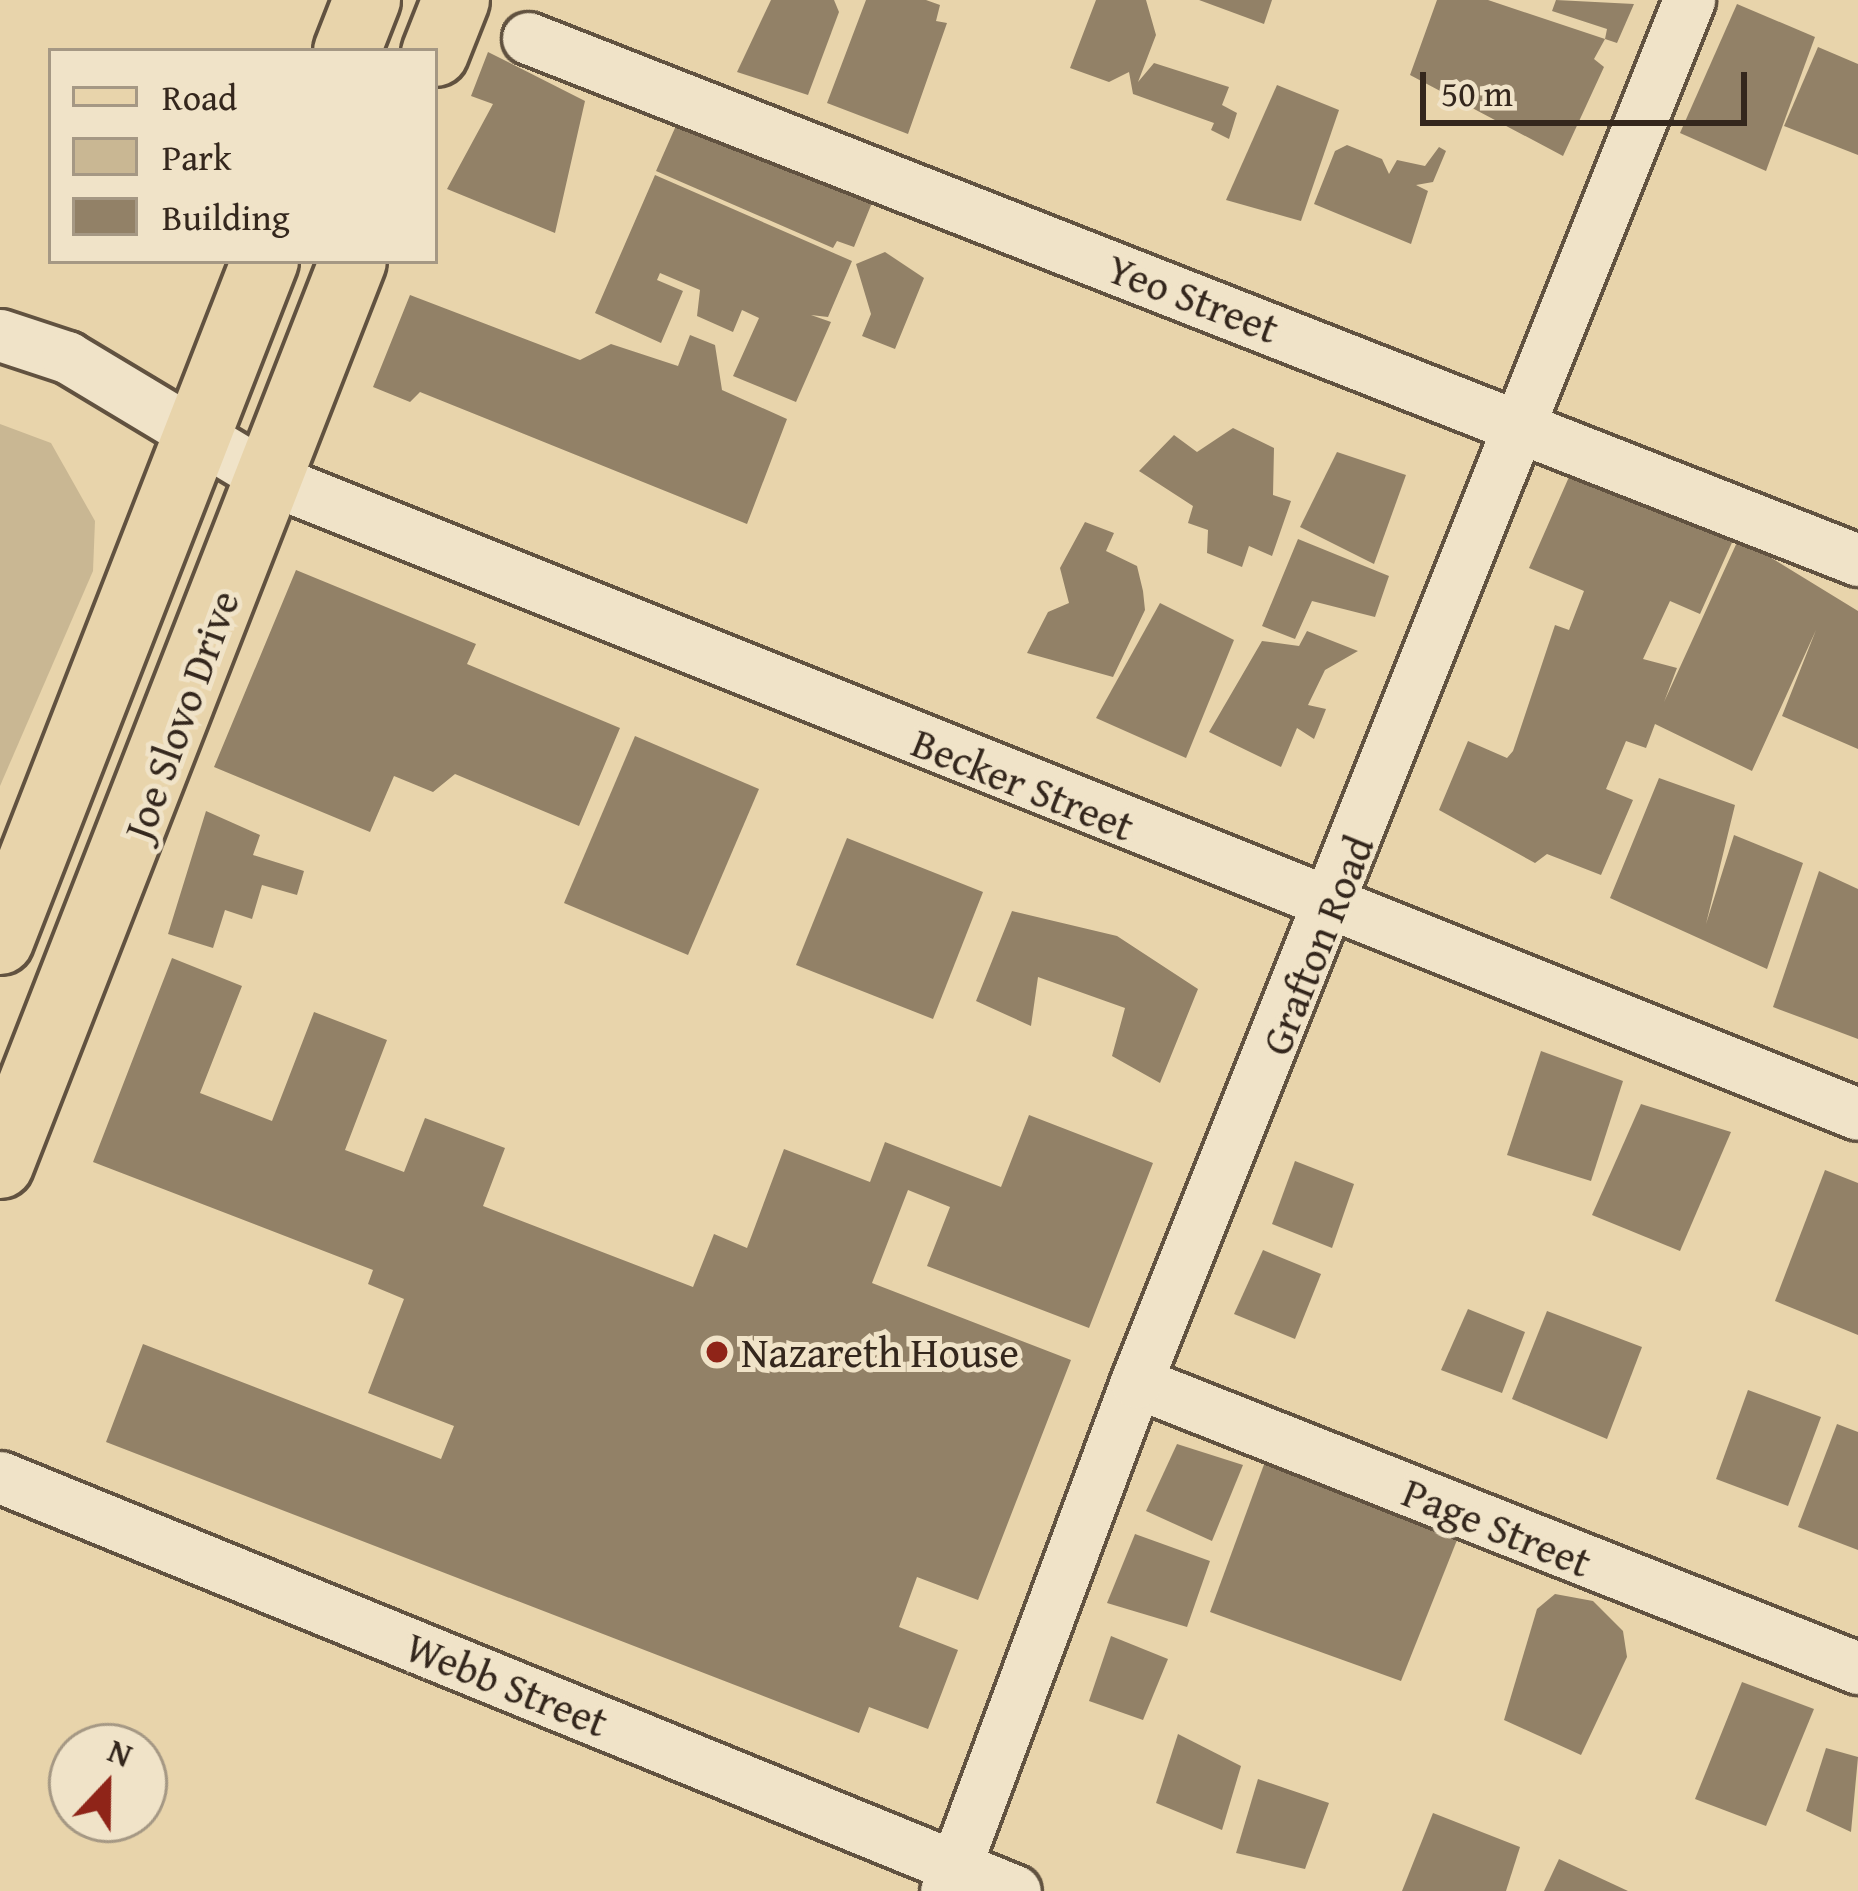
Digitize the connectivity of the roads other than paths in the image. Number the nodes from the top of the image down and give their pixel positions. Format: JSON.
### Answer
{"nodes":[{"id":1,"x":368,"y":0,"type":"edge"},
{"id":2,"x":456,"y":0,"type":"edge"},
{"id":3,"x":1689,"y":0,"type":"edge"},
{"id":4,"x":528,"y":38,"type":"dead end"},
{"id":5,"x":348,"y":48,"type":"edge"},
{"id":6,"x":437,"y":48,"type":"edge"},
{"id":7,"x":265,"y":264,"type":"edge"},
{"id":8,"x":352,"y":264,"type":"edge"},
{"id":9,"x":0,"y":335,"type":"edge"},
{"id":10,"x":1526,"y":428,"type":"junction"},
{"id":11,"x":198,"y":434,"type":"junction"},
{"id":12,"x":268,"y":478,"type":"junction"},
{"id":13,"x":1858,"y":560,"type":"edge"},
{"id":14,"x":1332,"y":909,"type":"junction"},
{"id":15,"x":0,"y":941,"type":"edge"},
{"id":16,"x":1858,"y":1114,"type":"edge"},
{"id":17,"x":0,"y":1165,"type":"edge"},
{"id":18,"x":1136,"y":1382,"type":"junction"},
{"id":19,"x":0,"y":1477,"type":"edge"},
{"id":20,"x":1858,"y":1668,"type":"edge"},
{"id":21,"x":950,"y":1879,"type":"edge"},
{"id":22,"x":1015,"y":1891,"type":"edge"}],
"edges":[{"from":1,"to":5,"type":"main road"},
{"from":2,"to":6,"type":"main road"},
{"from":3,"to":10,"type":"street","name":"Grafton Road"},
{"from":4,"to":10,"type":"street","name":"Yeo Street"},
{"from":7,"to":11,"type":"main road","name":"Joe Slovo Drive"},
{"from":8,"to":12,"type":"main road","name":"Joe Slovo Drive"},
{"from":9,"to":11,"type":"street","name":"Becker Street"},
{"from":10,"to":13,"type":"street","name":"Yeo Street"},
{"from":10,"to":14,"type":"street","name":"Grafton Road"},
{"from":11,"to":12,"type":"street","name":"Becker Street"},
{"from":11,"to":15,"type":"main road","name":"Joe Slovo Drive"},
{"from":12,"to":14,"type":"street","name":"Becker Street"},
{"from":12,"to":17,"type":"main road","name":"Joe Slovo Drive"},
{"from":14,"to":16,"type":"street","name":"Becker Street"},
{"from":14,"to":18,"type":"street","name":"Grafton Road"},
{"from":18,"to":20,"type":"street","name":"Page Street"},
{"from":18,"to":21,"type":"street","name":"Grafton Road"},
{"from":19,"to":21,"type":"street","name":"Webb Street"},
{"from":21,"to":22,"type":"street","name":"Webb Street"}]}
